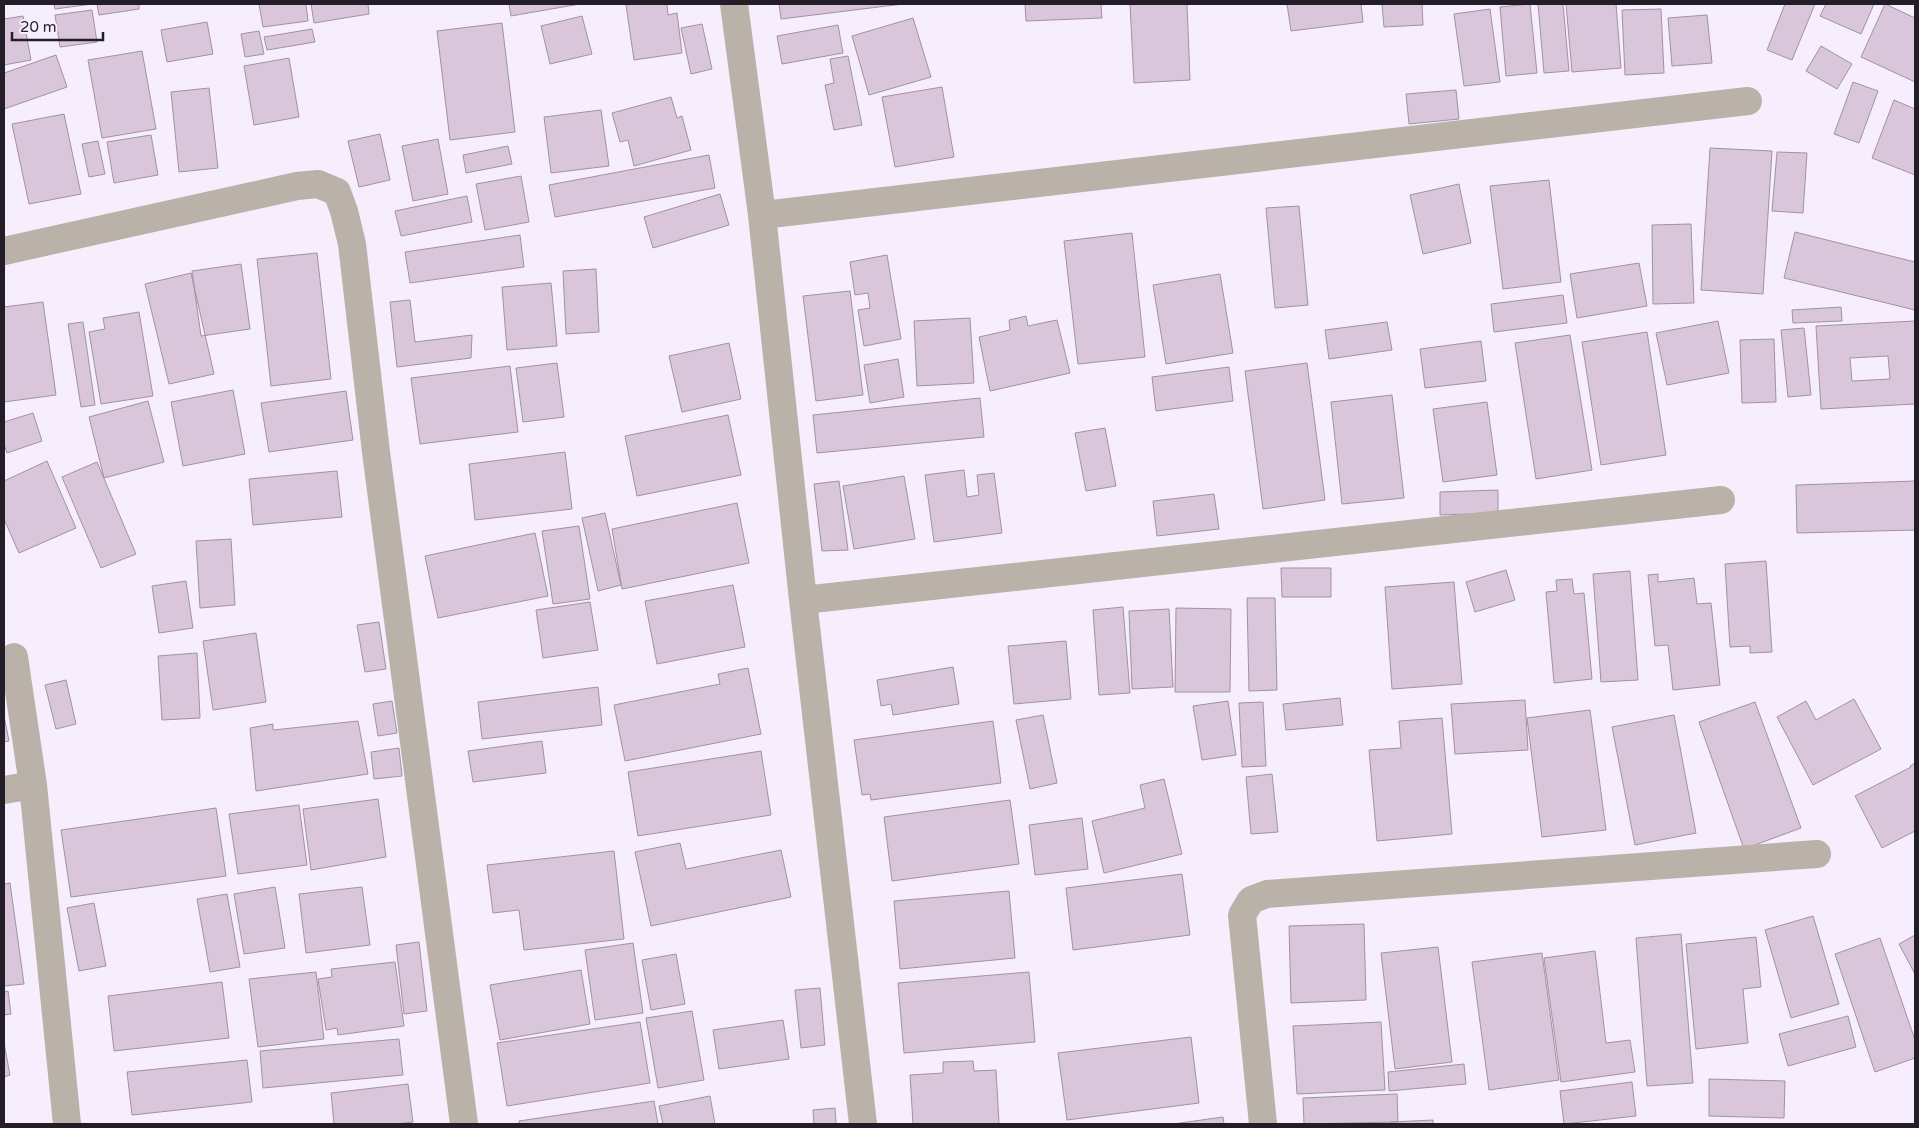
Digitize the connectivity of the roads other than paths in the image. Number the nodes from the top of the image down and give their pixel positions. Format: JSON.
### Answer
{"nodes":[{"id":1,"x":734,"y":4,"type":"edge"},
{"id":2,"x":1748,"y":101,"type":"dead end"},
{"id":3,"x":762,"y":215,"type":"junction"},
{"id":4,"x":4,"y":251,"type":"edge"},
{"id":5,"x":1721,"y":500,"type":"dead end"},
{"id":6,"x":804,"y":600,"type":"junction"},
{"id":7,"x":14,"y":657,"type":"dead end"},
{"id":8,"x":33,"y":785,"type":"junction"},
{"id":9,"x":4,"y":790,"type":"edge"},
{"id":10,"x":1817,"y":854,"type":"dead end"},
{"id":11,"x":67,"y":1124,"type":"edge"},
{"id":12,"x":464,"y":1124,"type":"edge"},
{"id":13,"x":863,"y":1124,"type":"edge"},
{"id":14,"x":1263,"y":1124,"type":"edge"}],
"edges":[{"from":1,"to":3,"type":"street"},
{"from":2,"to":3,"type":"street"},
{"from":3,"to":6,"type":"street"},
{"from":4,"to":12,"type":"street"},
{"from":5,"to":6,"type":"street"},
{"from":6,"to":13,"type":"street"},
{"from":7,"to":8,"type":"street"},
{"from":8,"to":9,"type":"street"},
{"from":8,"to":11,"type":"street"},
{"from":10,"to":14,"type":"street"}]}
